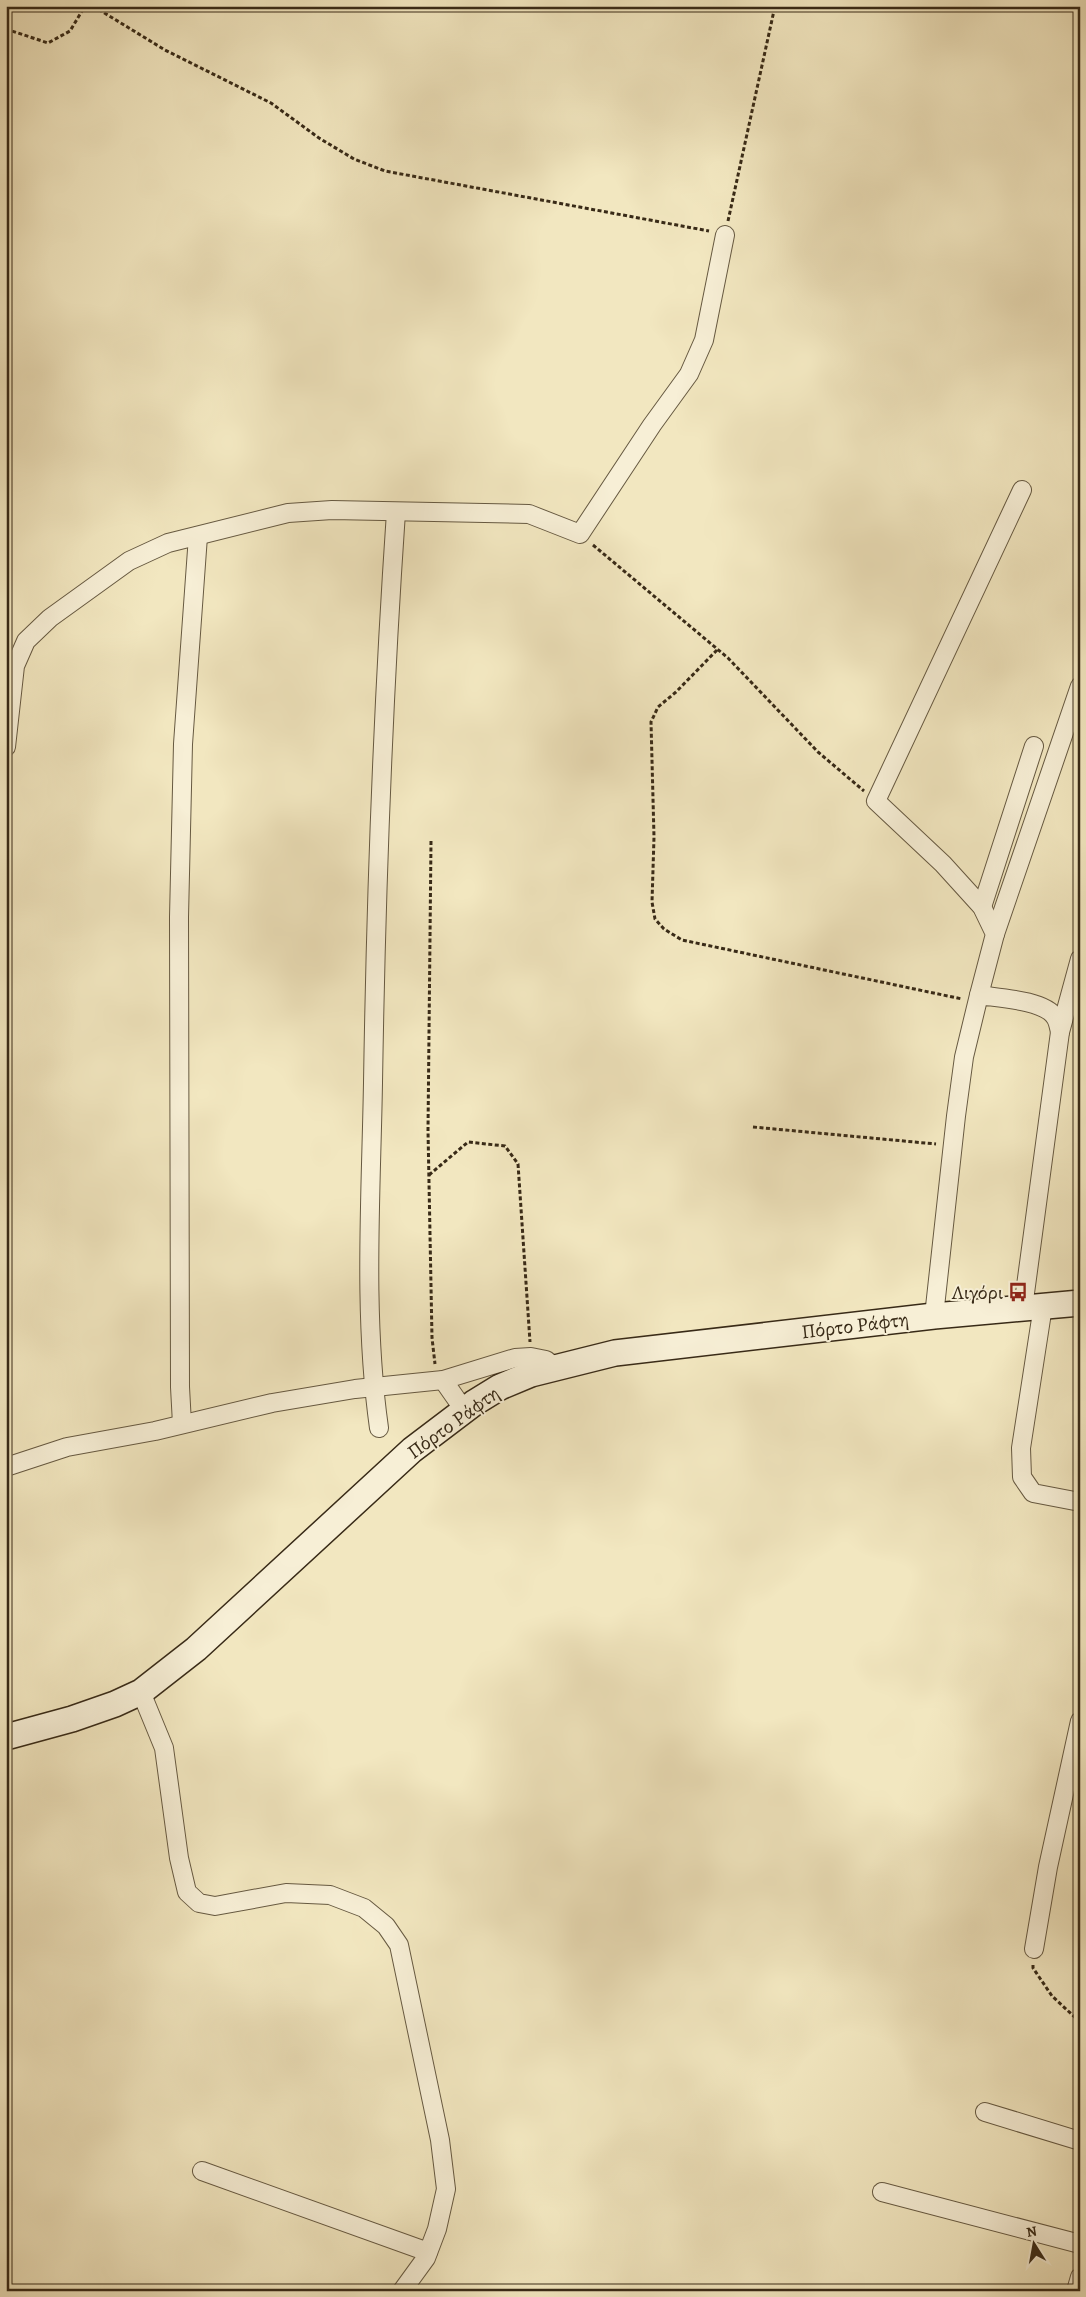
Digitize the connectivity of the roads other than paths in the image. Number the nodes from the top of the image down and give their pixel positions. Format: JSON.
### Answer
{"nodes":[{"id":1,"x":725,"y":236,"type":"road end"},
{"id":2,"x":1022,"y":490,"type":"dead end"},
{"id":3,"x":396,"y":512,"type":"junction"},
{"id":4,"x":198,"y":536,"type":"junction"},
{"id":5,"x":1080,"y":686,"type":"edge"},
{"id":6,"x":1034,"y":746,"type":"dead end"},
{"id":7,"x":6,"y":747,"type":"edge"},
{"id":8,"x":982,"y":907,"type":"junction"},
{"id":9,"x":995,"y":934,"type":"junction"},
{"id":10,"x":1080,"y":959,"type":"edge"},
{"id":11,"x":978,"y":999,"type":"junction"},
{"id":12,"x":1060,"y":1032,"type":"junction"},
{"id":13,"x":1080,"y":1303,"type":"edge"},
{"id":14,"x":1033,"y":1307,"type":"junction"},
{"id":15,"x":934,"y":1316,"type":"junction"},
{"id":16,"x":555,"y":1367,"type":"junction"},
{"id":17,"x":443,"y":1380,"type":"junction"},
{"id":18,"x":374,"y":1387,"type":"junction"},
{"id":19,"x":464,"y":1410,"type":"junction"},
{"id":20,"x":182,"y":1424,"type":"junction"},
{"id":21,"x":379,"y":1428,"type":"dead end"},
{"id":22,"x":6,"y":1467,"type":"edge"},
{"id":23,"x":1080,"y":1502,"type":"edge"},
{"id":24,"x":141,"y":1692,"type":"junction"},
{"id":25,"x":1080,"y":1721,"type":"edge"},
{"id":26,"x":6,"y":1737,"type":"edge"},
{"id":27,"x":1034,"y":1949,"type":"road end"},
{"id":28,"x":985,"y":2112,"type":"dead end"},
{"id":29,"x":1080,"y":2141,"type":"edge"},
{"id":30,"x":202,"y":2171,"type":"dead end"},
{"id":31,"x":882,"y":2192,"type":"dead end"},
{"id":32,"x":1080,"y":2244,"type":"edge"},
{"id":33,"x":428,"y":2252,"type":"junction"},
{"id":34,"x":1080,"y":2277,"type":"edge"},
{"id":35,"x":402,"y":2291,"type":"edge"},
{"id":36,"x":1076,"y":2291,"type":"edge"}],
"edges":[{"from":1,"to":3,"type":"street"},
{"from":2,"to":8,"type":"street"},
{"from":3,"to":4,"type":"street"},
{"from":3,"to":18,"type":"street"},
{"from":4,"to":7,"type":"street"},
{"from":4,"to":20,"type":"street"},
{"from":5,"to":9,"type":"street"},
{"from":6,"to":8,"type":"street"},
{"from":8,"to":9,"type":"street"},
{"from":9,"to":11,"type":"street"},
{"from":10,"to":12,"type":"street"},
{"from":11,"to":12,"type":"street"},
{"from":11,"to":15,"type":"street"},
{"from":12,"to":14,"type":"street"},
{"from":13,"to":14,"type":"main road","name":"Πόρτο Ράφτη"},
{"from":14,"to":15,"type":"main road","name":"Πόρτο Ράφτη"},
{"from":14,"to":23,"type":"street"},
{"from":15,"to":16,"type":"main road","name":"Πόρτο Ράφτη"},
{"from":16,"to":17,"type":"street"},
{"from":16,"to":19,"type":"main road","name":"Πόρτο Ράφτη"},
{"from":17,"to":18,"type":"street"},
{"from":17,"to":19,"type":"street"},
{"from":18,"to":20,"type":"street"},
{"from":18,"to":21,"type":"street"},
{"from":19,"to":24,"type":"main road","name":"Πόρτο Ράφτη"},
{"from":20,"to":22,"type":"street"},
{"from":24,"to":26,"type":"main road","name":"Πόρτο Ράφτη"},
{"from":24,"to":33,"type":"street"},
{"from":25,"to":27,"type":"street"},
{"from":28,"to":29,"type":"street"},
{"from":30,"to":33,"type":"street"},
{"from":31,"to":32,"type":"street"},
{"from":33,"to":35,"type":"street"},
{"from":34,"to":36,"type":"street"}]}
